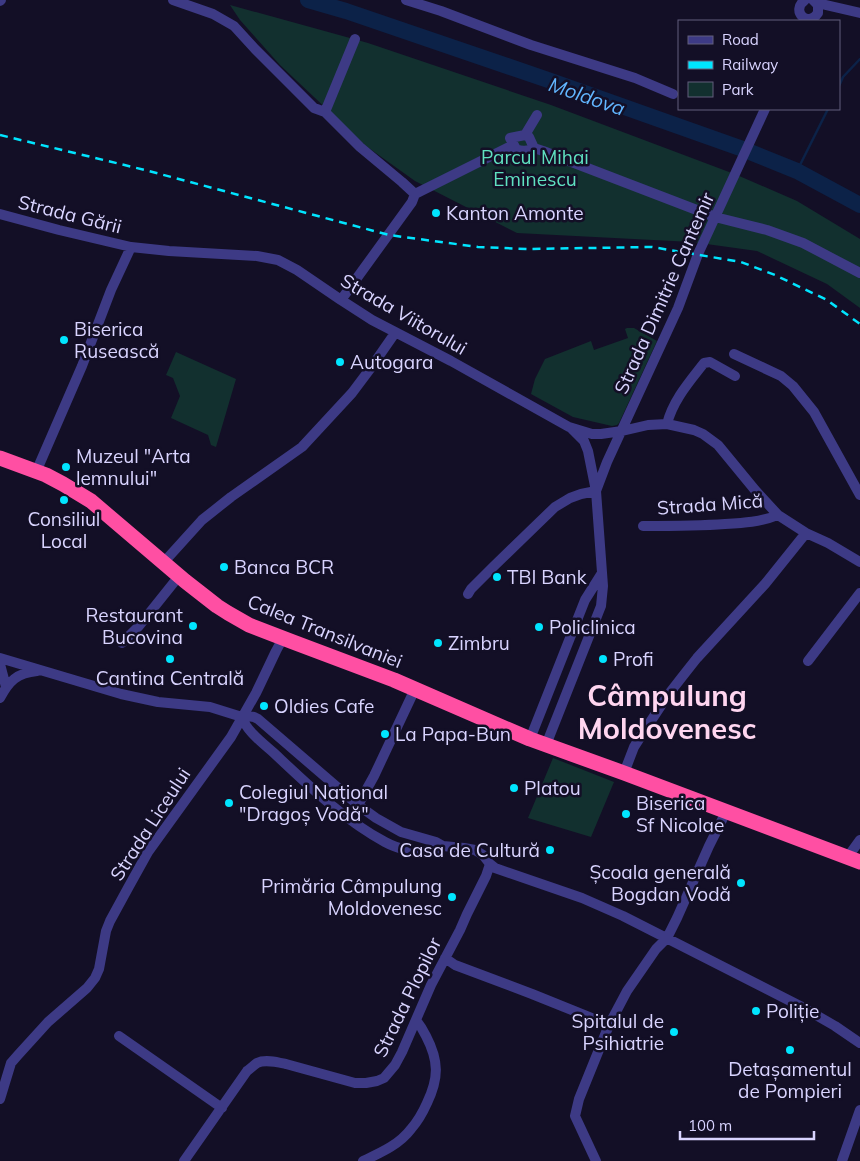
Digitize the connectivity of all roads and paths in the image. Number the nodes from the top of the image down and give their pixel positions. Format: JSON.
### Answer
{"nodes":[{"id":1,"x":173,"y":0,"type":"edge"},
{"id":2,"x":406,"y":0,"type":"edge"},
{"id":3,"x":805,"y":0,"type":"edge"},
{"id":4,"x":815,"y":1,"type":"edge"},
{"id":5,"x":860,"y":13,"type":"edge"},
{"id":6,"x":805,"y":20,"type":"edge"},
{"id":7,"x":355,"y":39,"type":"dead end"},
{"id":8,"x":673,"y":94,"type":"dead end"},
{"id":9,"x":325,"y":112,"type":"junction"},
{"id":10,"x":764,"y":112,"type":"edge"},
{"id":11,"x":537,"y":115,"type":"dead end"},
{"id":12,"x":525,"y":135,"type":"junction"},
{"id":13,"x":513,"y":145,"type":"junction"},
{"id":14,"x":534,"y":148,"type":"junction"},
{"id":15,"x":415,"y":194,"type":"junction"},
{"id":16,"x":0,"y":214,"type":"edge"},
{"id":17,"x":715,"y":217,"type":"junction"},
{"id":18,"x":131,"y":247,"type":"junction"},
{"id":19,"x":860,"y":273,"type":"edge"},
{"id":20,"x":341,"y":300,"type":"junction"},
{"id":21,"x":395,"y":333,"type":"junction"},
{"id":22,"x":734,"y":354,"type":"dead end"},
{"id":23,"x":735,"y":376,"type":"dead end"},
{"id":24,"x":668,"y":424,"type":"junction"},
{"id":25,"x":569,"y":427,"type":"junction"},
{"id":26,"x":622,"y":431,"type":"junction"},
{"id":27,"x":0,"y":458,"type":"edge"},
{"id":28,"x":36,"y":472,"type":"junction"},
{"id":29,"x":596,"y":491,"type":"junction"},
{"id":30,"x":860,"y":495,"type":"edge"},
{"id":31,"x":778,"y":515,"type":"junction"},
{"id":32,"x":643,"y":526,"type":"dead end"},
{"id":33,"x":806,"y":532,"type":"junction"},
{"id":34,"x":859,"y":558,"type":"edge"},
{"id":35,"x":164,"y":562,"type":"junction"},
{"id":36,"x":602,"y":573,"type":"junction"},
{"id":37,"x":179,"y":576,"type":"junction"},
{"id":38,"x":468,"y":594,"type":"dead end"},
{"id":39,"x":860,"y":594,"type":"edge"},
{"id":40,"x":283,"y":638,"type":"junction"},
{"id":41,"x":122,"y":643,"type":"dead end"},
{"id":42,"x":0,"y":658,"type":"edge"},
{"id":43,"x":808,"y":661,"type":"dead end"},
{"id":44,"x":0,"y":664,"type":"edge"},
{"id":45,"x":41,"y":671,"type":"junction"},
{"id":46,"x":6,"y":687,"type":"junction"},
{"id":47,"x":415,"y":689,"type":"junction"},
{"id":48,"x":0,"y":698,"type":"edge"},
{"id":49,"x":242,"y":717,"type":"junction"},
{"id":50,"x":530,"y":739,"type":"junction"},
{"id":51,"x":546,"y":746,"type":"junction"},
{"id":52,"x":624,"y":773,"type":"junction"},
{"id":53,"x":358,"y":805,"type":"junction"},
{"id":54,"x":726,"y":812,"type":"junction"},
{"id":55,"x":860,"y":840,"type":"edge"},
{"id":56,"x":443,"y":846,"type":"junction"},
{"id":57,"x":854,"y":860,"type":"edge"},
{"id":58,"x":490,"y":864,"type":"junction"},
{"id":59,"x":667,"y":938,"type":"junction"},
{"id":60,"x":445,"y":958,"type":"junction"},
{"id":61,"x":416,"y":1020,"type":"junction"},
{"id":62,"x":609,"y":1025,"type":"junction"},
{"id":63,"x":119,"y":1036,"type":"dead end"},
{"id":64,"x":860,"y":1043,"type":"edge"},
{"id":65,"x":0,"y":1099,"type":"edge"},
{"id":66,"x":222,"y":1108,"type":"junction"},
{"id":67,"x":860,"y":1110,"type":"edge"},
{"id":68,"x":184,"y":1161,"type":"edge"},
{"id":69,"x":363,"y":1161,"type":"edge"},
{"id":70,"x":596,"y":1161,"type":"edge"},
{"id":71,"x":842,"y":1161,"type":"edge"}],
"edges":[{"from":1,"to":9,"type":"street"},
{"from":2,"to":8,"type":"street"},
{"from":3,"to":6,"type":"street"},
{"from":4,"to":5,"type":"street"},
{"from":4,"to":6,"type":"street"},
{"from":7,"to":9,"type":"street"},
{"from":9,"to":15,"type":"street"},
{"from":10,"to":17,"type":"street","name":"Strada Dimitrie Cantemir"},
{"from":11,"to":12,"type":"street"},
{"from":12,"to":13,"type":"street"},
{"from":12,"to":14,"type":"street"},
{"from":13,"to":14,"type":"street"},
{"from":13,"to":15,"type":"street"},
{"from":14,"to":17,"type":"street"},
{"from":15,"to":20,"type":"street"},
{"from":16,"to":18,"type":"street","name":"Strada Gării"},
{"from":17,"to":19,"type":"street"},
{"from":17,"to":26,"type":"street","name":"Strada Dimitrie Cantemir"},
{"from":18,"to":20,"type":"street","name":"Strada Viitorului"},
{"from":18,"to":28,"type":"street"},
{"from":20,"to":21,"type":"street","name":"Strada Viitorului"},
{"from":21,"to":25,"type":"street","name":"Strada Viitorului"},
{"from":21,"to":35,"type":"street"},
{"from":22,"to":30,"type":"street"},
{"from":23,"to":24,"type":"street"},
{"from":24,"to":26,"type":"street","name":"Strada Viitorului"},
{"from":24,"to":31,"type":"street","name":"Strada Viitorului"},
{"from":25,"to":26,"type":"street","name":"Strada Viitorului"},
{"from":25,"to":29,"type":"street","name":"Strada Dimitrie Cantemir"},
{"from":26,"to":29,"type":"street","name":"Strada Dimitrie Cantemir"},
{"from":27,"to":28,"type":"highway","name":"Calea Transilvaniei"},
{"from":28,"to":35,"type":"highway","name":"Calea Transilvaniei"},
{"from":29,"to":36,"type":"street","name":"Strada Dimitrie Cantemir"},
{"from":29,"to":38,"type":"street"},
{"from":31,"to":32,"type":"street","name":"Strada Mică"},
{"from":31,"to":33,"type":"street","name":"Strada Viitorului"},
{"from":33,"to":34,"type":"street","name":"Strada Viitorului"},
{"from":33,"to":52,"type":"street"},
{"from":35,"to":37,"type":"highway","name":"Calea Transilvaniei"},
{"from":36,"to":50,"type":"street"},
{"from":36,"to":51,"type":"street","name":"Strada Dimitrie Cantemir"},
{"from":37,"to":40,"type":"highway","name":"Calea Transilvaniei"},
{"from":37,"to":41,"type":"street"},
{"from":39,"to":43,"type":"street"},
{"from":40,"to":47,"type":"highway","name":"Calea Transilvaniei"},
{"from":40,"to":49,"type":"street","name":"Strada Liceului"},
{"from":42,"to":45,"type":"street"},
{"from":44,"to":46,"type":"street"},
{"from":45,"to":46,"type":"street"},
{"from":45,"to":49,"type":"street"},
{"from":46,"to":48,"type":"street"},
{"from":47,"to":50,"type":"highway","name":"Calea Transilvaniei"},
{"from":47,"to":53,"type":"street"},
{"from":49,"to":53,"type":"street"},
{"from":49,"to":56,"type":"street"},
{"from":49,"to":65,"type":"street","name":"Strada Liceului"},
{"from":50,"to":51,"type":"highway","name":"Calea Transilvaniei"},
{"from":51,"to":52,"type":"highway","name":"Calea Transilvaniei"},
{"from":52,"to":54,"type":"highway","name":"Calea Transilvaniei"},
{"from":53,"to":56,"type":"street"},
{"from":54,"to":57,"type":"highway","name":"Calea Transilvaniei"},
{"from":54,"to":59,"type":"street"},
{"from":55,"to":57,"type":"street"},
{"from":56,"to":58,"type":"street"},
{"from":58,"to":59,"type":"street"},
{"from":58,"to":60,"type":"street","name":"Strada Plopilor"},
{"from":59,"to":62,"type":"street"},
{"from":59,"to":64,"type":"street"},
{"from":60,"to":61,"type":"street","name":"Strada Plopilor"},
{"from":60,"to":62,"type":"street"},
{"from":61,"to":66,"type":"street","name":"Strada Plopilor"},
{"from":61,"to":69,"type":"street"},
{"from":62,"to":70,"type":"street"},
{"from":63,"to":66,"type":"street"},
{"from":66,"to":68,"type":"street","name":"Strada Plopilor"},
{"from":67,"to":71,"type":"street"}]}
